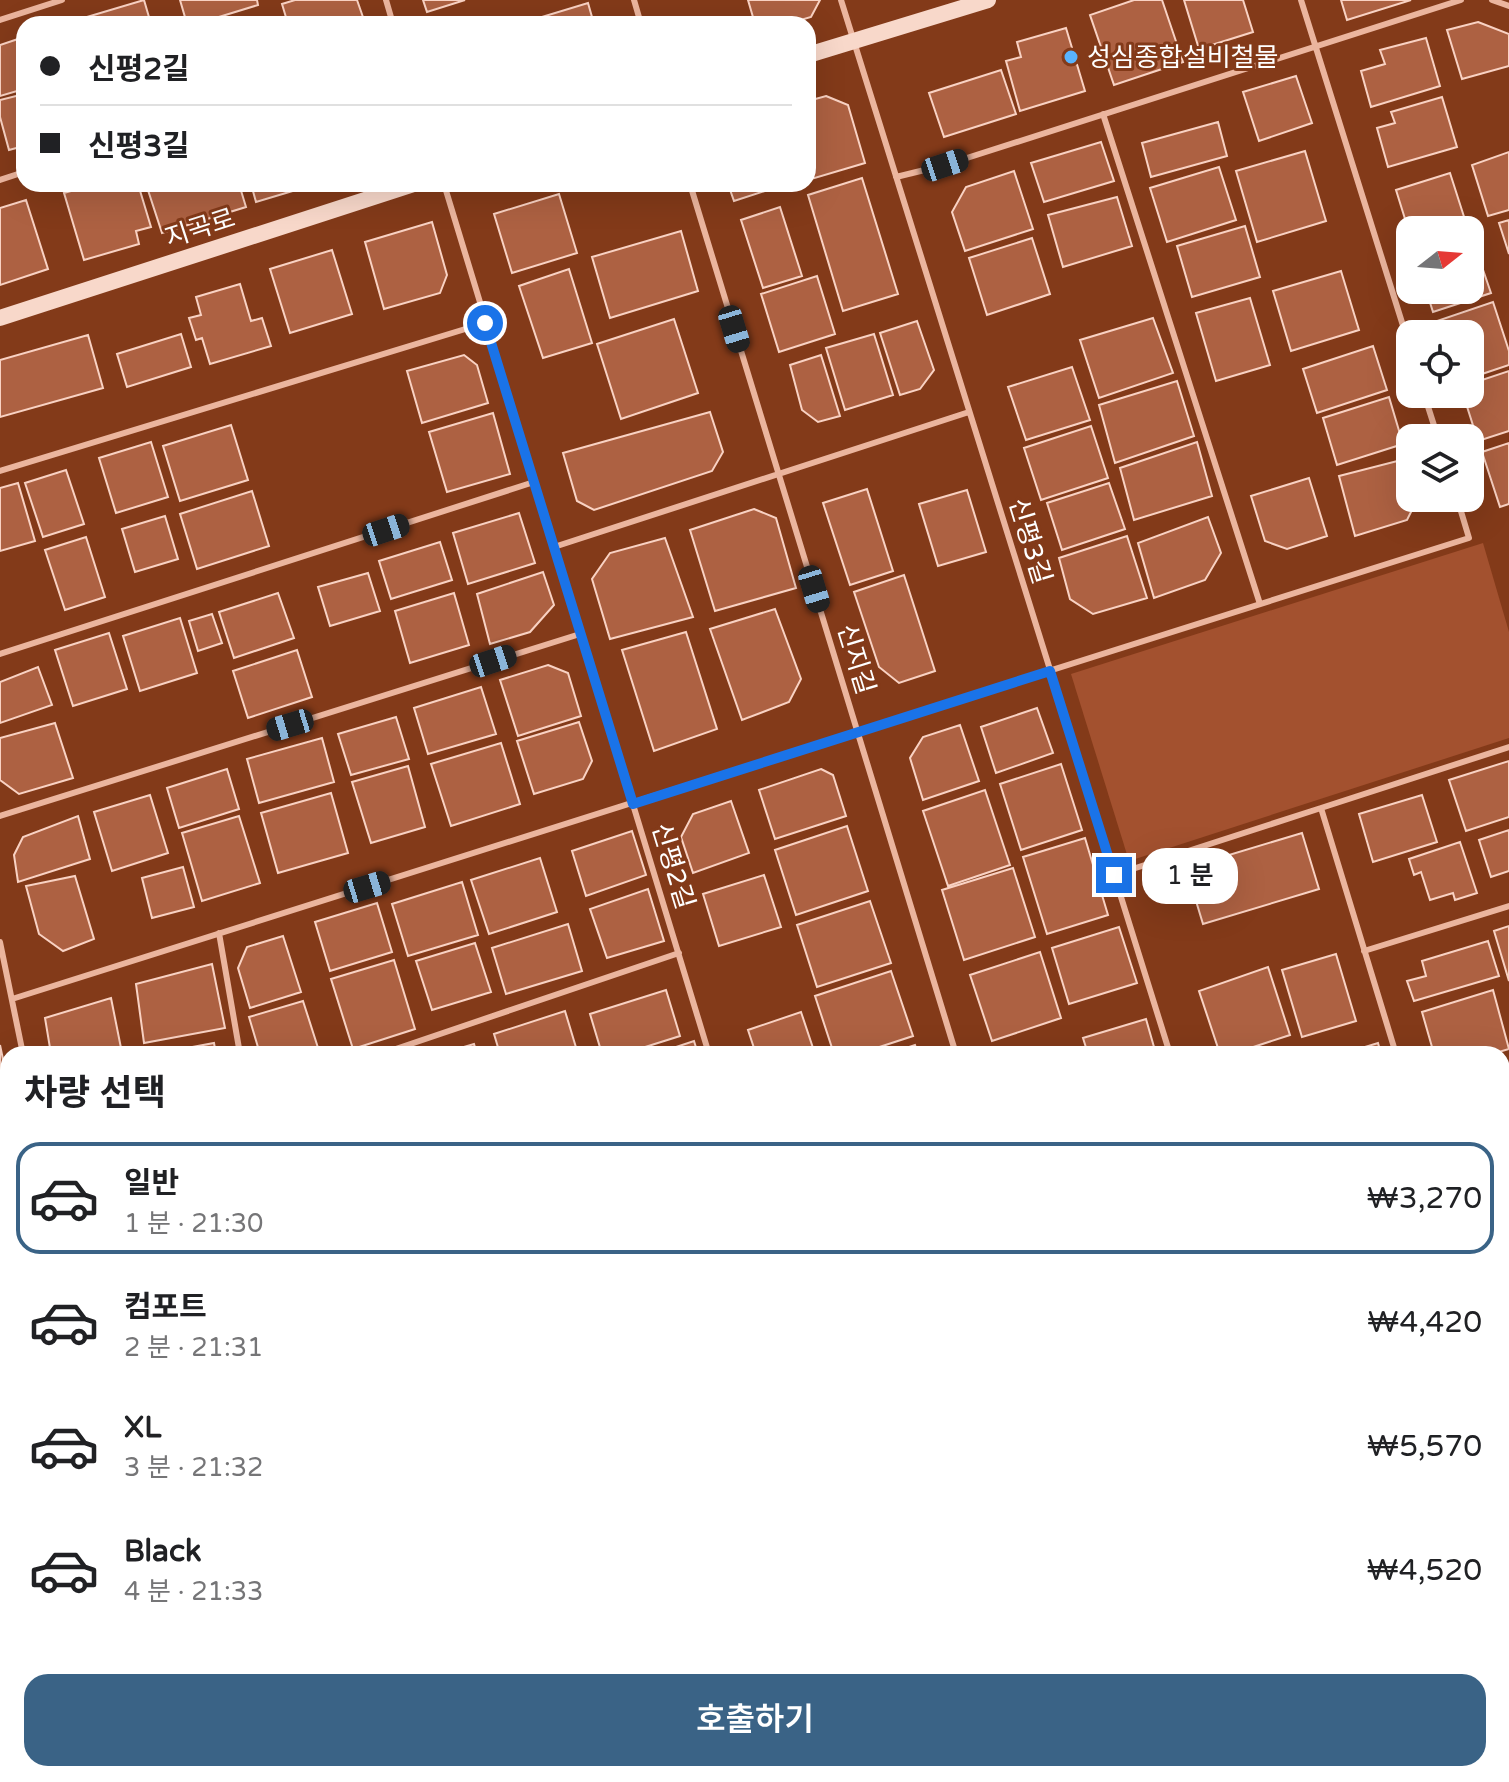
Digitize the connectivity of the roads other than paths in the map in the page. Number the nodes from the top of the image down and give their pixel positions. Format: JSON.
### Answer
{"nodes":[{"id":1,"x":62,"y":0,"type":"edge"},
{"id":2,"x":841,"y":0,"type":"edge"},
{"id":3,"x":988,"y":0,"type":"edge"},
{"id":4,"x":1301,"y":0,"type":"edge"},
{"id":5,"x":1461,"y":0,"type":"edge"},
{"id":6,"x":1492,"y":0,"type":"edge"},
{"id":7,"x":1509,"y":6,"type":"edge"},
{"id":8,"x":0,"y":20,"type":"edge"},
{"id":9,"x":853,"y":40,"type":"junction"},
{"id":10,"x":1316,"y":46,"type":"junction"},
{"id":11,"x":816,"y":52,"type":"edge"},
{"id":12,"x":1103,"y":114,"type":"junction"},
{"id":13,"x":896,"y":177,"type":"junction"},
{"id":14,"x":389,"y":192,"type":"edge"},
{"id":15,"x":446,"y":192,"type":"edge"},
{"id":16,"x":692,"y":192,"type":"edge"},
{"id":17,"x":0,"y":318,"type":"edge"},
{"id":18,"x":1401,"y":320,"type":"edge"},
{"id":19,"x":485,"y":323,"type":"junction"},
{"id":20,"x":969,"y":412,"type":"junction"},
{"id":21,"x":0,"y":471,"type":"edge"},
{"id":22,"x":779,"y":475,"type":"junction"},
{"id":23,"x":534,"y":482,"type":"junction"},
{"id":24,"x":1461,"y":512,"type":"edge"},
{"id":25,"x":554,"y":547,"type":"junction"},
{"id":26,"x":1260,"y":604,"type":"junction"},
{"id":27,"x":580,"y":634,"type":"junction"},
{"id":28,"x":0,"y":654,"type":"edge"},
{"id":29,"x":1050,"y":671,"type":"junction"},
{"id":30,"x":858,"y":732,"type":"junction"},
{"id":31,"x":1509,"y":747,"type":"edge"},
{"id":32,"x":633,"y":804,"type":"junction"},
{"id":33,"x":1321,"y":808,"type":"junction"},
{"id":34,"x":0,"y":816,"type":"edge"},
{"id":35,"x":1114,"y":875,"type":"junction"},
{"id":36,"x":1509,"y":906,"type":"edge"},
{"id":37,"x":219,"y":933,"type":"junction"},
{"id":38,"x":0,"y":942,"type":"edge"},
{"id":39,"x":1364,"y":951,"type":"junction"},
{"id":40,"x":679,"y":953,"type":"junction"},
{"id":41,"x":12,"y":999,"type":"junction"},
{"id":42,"x":21,"y":1046,"type":"edge"},
{"id":43,"x":239,"y":1046,"type":"edge"},
{"id":44,"x":405,"y":1046,"type":"edge"},
{"id":45,"x":707,"y":1046,"type":"edge"},
{"id":46,"x":954,"y":1046,"type":"edge"},
{"id":47,"x":1167,"y":1046,"type":"edge"},
{"id":48,"x":1394,"y":1046,"type":"edge"}],
"edges":[{"from":1,"to":8,"type":"lane"},
{"from":2,"to":9,"type":"lane","name":"신평3길"},
{"from":3,"to":9,"type":"street"},
{"from":4,"to":10,"type":"lane"},
{"from":5,"to":10,"type":"lane"},
{"from":6,"to":7,"type":"lane"},
{"from":9,"to":11,"type":"street"},
{"from":9,"to":13,"type":"lane","name":"신평3길"},
{"from":10,"to":12,"type":"lane"},
{"from":10,"to":18,"type":"lane"},
{"from":12,"to":13,"type":"lane"},
{"from":12,"to":26,"type":"lane"},
{"from":13,"to":20,"type":"lane","name":"신평3길"},
{"from":14,"to":17,"type":"street","name":"지곡로"},
{"from":15,"to":19,"type":"lane","name":"신평2길"},
{"from":16,"to":22,"type":"lane","name":"신지길"},
{"from":19,"to":21,"type":"lane"},
{"from":19,"to":23,"type":"lane","name":"신평2길"},
{"from":20,"to":22,"type":"lane"},
{"from":20,"to":29,"type":"lane","name":"신평3길"},
{"from":22,"to":25,"type":"lane"},
{"from":22,"to":30,"type":"lane","name":"신지길"},
{"from":23,"to":25,"type":"lane","name":"신평2길"},
{"from":23,"to":28,"type":"lane"},
{"from":24,"to":26,"type":"lane"},
{"from":25,"to":27,"type":"lane","name":"신평2길"},
{"from":26,"to":29,"type":"lane"},
{"from":27,"to":32,"type":"lane","name":"신평2길"},
{"from":27,"to":34,"type":"lane"},
{"from":29,"to":30,"type":"lane"},
{"from":29,"to":35,"type":"lane","name":"신평3길"},
{"from":30,"to":32,"type":"lane"},
{"from":30,"to":46,"type":"lane","name":"신지길"},
{"from":31,"to":33,"type":"lane"},
{"from":32,"to":37,"type":"lane"},
{"from":32,"to":40,"type":"lane","name":"신평2길"},
{"from":33,"to":35,"type":"lane"},
{"from":33,"to":39,"type":"lane"},
{"from":35,"to":47,"type":"lane","name":"신평3길"},
{"from":36,"to":39,"type":"lane"},
{"from":37,"to":41,"type":"lane"},
{"from":37,"to":43,"type":"lane"},
{"from":38,"to":41,"type":"lane"},
{"from":39,"to":48,"type":"lane"},
{"from":40,"to":44,"type":"lane"},
{"from":40,"to":45,"type":"lane","name":"신평2길"},
{"from":41,"to":42,"type":"lane"}]}
